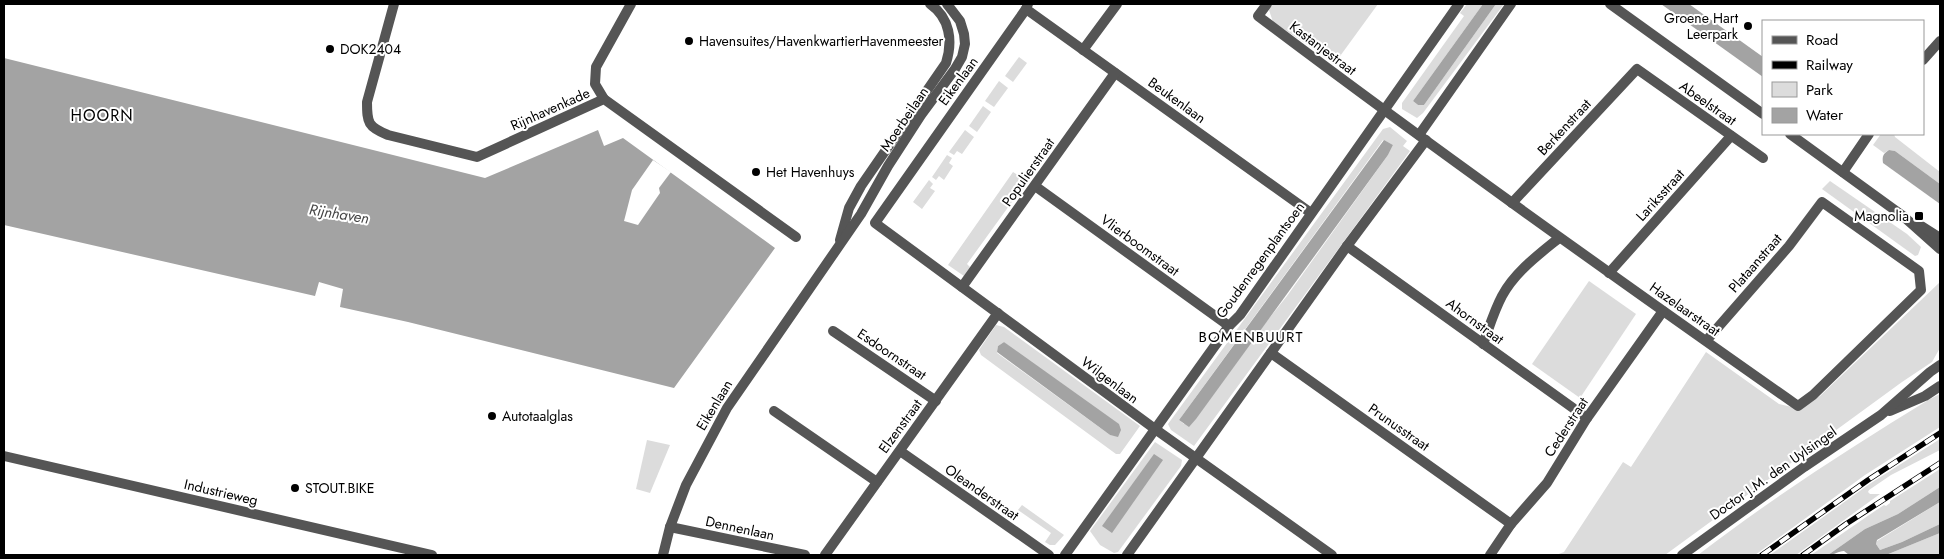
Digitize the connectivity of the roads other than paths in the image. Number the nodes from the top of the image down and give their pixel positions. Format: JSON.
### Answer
{"nodes":[{"id":1,"x":394,"y":4,"type":"edge"},
{"id":2,"x":631,"y":4,"type":"edge"},
{"id":3,"x":930,"y":4,"type":"edge"},
{"id":4,"x":947,"y":4,"type":"edge"},
{"id":5,"x":1118,"y":4,"type":"edge"},
{"id":6,"x":1267,"y":4,"type":"edge"},
{"id":7,"x":1459,"y":4,"type":"edge"},
{"id":8,"x":1511,"y":4,"type":"edge"},
{"id":9,"x":1610,"y":4,"type":"edge"},
{"id":10,"x":1027,"y":7,"type":"edge"},
{"id":11,"x":1940,"y":41,"type":"edge"},
{"id":12,"x":1083,"y":50,"type":"junction"},
{"id":13,"x":1924,"y":59,"type":"edge"},
{"id":14,"x":1637,"y":69,"type":"joint"},
{"id":15,"x":1115,"y":73,"type":"junction"},
{"id":16,"x":604,"y":100,"type":"junction"},
{"id":17,"x":1384,"y":111,"type":"junction"},
{"id":18,"x":1762,"y":113,"type":"edge"},
{"id":19,"x":1791,"y":135,"type":"edge"},
{"id":20,"x":1868,"y":135,"type":"edge"},
{"id":21,"x":1731,"y":136,"type":"junction"},
{"id":22,"x":1423,"y":138,"type":"junction"},
{"id":23,"x":1763,"y":158,"type":"dead end"},
{"id":24,"x":1843,"y":172,"type":"junction"},
{"id":25,"x":1034,"y":186,"type":"junction"},
{"id":26,"x":1822,"y":202,"type":"joint"},
{"id":27,"x":1512,"y":203,"type":"junction"},
{"id":28,"x":1312,"y":213,"type":"junction"},
{"id":29,"x":1903,"y":216,"type":"junction"},
{"id":30,"x":875,"y":223,"type":"joint"},
{"id":31,"x":796,"y":237,"type":"dead end"},
{"id":32,"x":1559,"y":238,"type":"junction"},
{"id":33,"x":1940,"y":238,"type":"edge"},
{"id":34,"x":838,"y":245,"type":"junction"},
{"id":35,"x":1347,"y":246,"type":"junction"},
{"id":36,"x":1940,"y":250,"type":"edge"},
{"id":37,"x":1609,"y":273,"type":"junction"},
{"id":38,"x":815,"y":283,"type":"joint"},
{"id":39,"x":962,"y":287,"type":"junction"},
{"id":40,"x":1663,"y":311,"type":"junction"},
{"id":41,"x":998,"y":313,"type":"junction"},
{"id":42,"x":1229,"y":326,"type":"junction"},
{"id":43,"x":832,"y":331,"type":"dead end"},
{"id":44,"x":1706,"y":341,"type":"junction"},
{"id":45,"x":1483,"y":344,"type":"junction"},
{"id":46,"x":1271,"y":353,"type":"junction"},
{"id":47,"x":1940,"y":365,"type":"edge"},
{"id":48,"x":1940,"y":386,"type":"edge"},
{"id":49,"x":936,"y":400,"type":"junction"},
{"id":50,"x":774,"y":411,"type":"dead end"},
{"id":51,"x":1881,"y":415,"type":"junction"},
{"id":52,"x":1587,"y":418,"type":"junction"},
{"id":53,"x":1154,"y":430,"type":"junction"},
{"id":54,"x":900,"y":451,"type":"junction"},
{"id":55,"x":4,"y":456,"type":"edge"},
{"id":56,"x":1197,"y":458,"type":"junction"},
{"id":57,"x":877,"y":482,"type":"junction"},
{"id":58,"x":1511,"y":524,"type":"junction"},
{"id":59,"x":670,"y":527,"type":"junction"},
{"id":60,"x":432,"y":555,"type":"edge"},
{"id":61,"x":663,"y":555,"type":"edge"},
{"id":62,"x":805,"y":555,"type":"edge"},
{"id":63,"x":825,"y":555,"type":"edge"},
{"id":64,"x":1049,"y":555,"type":"edge"},
{"id":65,"x":1064,"y":555,"type":"edge"},
{"id":66,"x":1127,"y":555,"type":"edge"},
{"id":67,"x":1332,"y":555,"type":"edge"},
{"id":68,"x":1490,"y":555,"type":"edge"},
{"id":69,"x":1682,"y":555,"type":"edge"}],
"edges":[{"from":1,"to":16,"type":"street","name":"Rijnhavenkade"},
{"from":2,"to":16,"type":"street"},
{"from":3,"to":34,"type":"street","name":"Moerbeilaan"},
{"from":4,"to":34,"type":"street","name":"Moerbeilaan"},
{"from":5,"to":12,"type":"street"},
{"from":6,"to":17,"type":"street","name":"Kastanjestraat"},
{"from":7,"to":17,"type":"street","name":"Goudenregenplantsoen"},
{"from":8,"to":22,"type":"street"},
{"from":9,"to":18,"type":"street"},
{"from":10,"to":12,"type":"street","name":"Beukenlaan"},
{"from":10,"to":30,"type":"street","name":"Eikenlaan"},
{"from":11,"to":13,"type":"street"},
{"from":12,"to":15,"type":"street","name":"Beukenlaan"},
{"from":14,"to":21,"type":"street","name":"Abeelstraat"},
{"from":14,"to":27,"type":"street","name":"Berkenstraat"},
{"from":15,"to":25,"type":"street","name":"Populierstraat"},
{"from":15,"to":28,"type":"street","name":"Beukenlaan"},
{"from":16,"to":31,"type":"street","name":"Rijnhavenkade"},
{"from":17,"to":22,"type":"street","name":"Hazelaarstraat"},
{"from":17,"to":28,"type":"street","name":"Goudenregenplantsoen"},
{"from":19,"to":24,"type":"street"},
{"from":20,"to":24,"type":"street"},
{"from":21,"to":23,"type":"street","name":"Abeelstraat"},
{"from":21,"to":37,"type":"street","name":"Lariksstraat"},
{"from":22,"to":27,"type":"street","name":"Hazelaarstraat"},
{"from":22,"to":35,"type":"street"},
{"from":24,"to":29,"type":"street"},
{"from":25,"to":39,"type":"street","name":"Populierstraat"},
{"from":25,"to":42,"type":"street","name":"Vlierboomstraat"},
{"from":26,"to":44,"type":"street","name":"Plataanstraat"},
{"from":26,"to":44,"type":"street","name":"Hazelaarstraat"},
{"from":27,"to":32,"type":"street","name":"Hazelaarstraat"},
{"from":28,"to":42,"type":"street","name":"Goudenregenplantsoen"},
{"from":29,"to":33,"type":"street"},
{"from":29,"to":36,"type":"street"},
{"from":30,"to":39,"type":"street","name":"Wilgenlaan"},
{"from":32,"to":37,"type":"street","name":"Hazelaarstraat"},
{"from":32,"to":45,"type":"street"},
{"from":34,"to":38,"type":"street","name":"Moerbeilaan"},
{"from":35,"to":45,"type":"street","name":"Ahornstraat"},
{"from":35,"to":46,"type":"street"},
{"from":37,"to":40,"type":"street","name":"Hazelaarstraat"},
{"from":38,"to":59,"type":"street","name":"Eikenlaan"},
{"from":39,"to":41,"type":"street","name":"Wilgenlaan"},
{"from":40,"to":44,"type":"street","name":"Hazelaarstraat"},
{"from":40,"to":52,"type":"street","name":"Cederstraat"},
{"from":41,"to":49,"type":"street","name":"Elzenstraat"},
{"from":41,"to":53,"type":"street","name":"Wilgenlaan"},
{"from":42,"to":53,"type":"street","name":"Goudenregenplantsoen"},
{"from":43,"to":49,"type":"street","name":"Esdoornstraat"},
{"from":45,"to":52,"type":"street","name":"Ahornstraat"},
{"from":46,"to":56,"type":"street"},
{"from":46,"to":58,"type":"street","name":"Prunusstraat"},
{"from":47,"to":51,"type":"street","name":"Doctor J.M. den Uylsingel"},
{"from":48,"to":51,"type":"street","name":"Doctor J.M. den Uylsingel"},
{"from":49,"to":54,"type":"street","name":"Elzenstraat"},
{"from":50,"to":57,"type":"street"},
{"from":51,"to":69,"type":"street","name":"Doctor J.M. den Uylsingel"},
{"from":52,"to":58,"type":"street","name":"Cederstraat"},
{"from":53,"to":56,"type":"street","name":"Wilgenlaan"},
{"from":53,"to":65,"type":"street","name":"Goudenregenplantsoen"},
{"from":54,"to":57,"type":"street","name":"Elzenstraat"},
{"from":54,"to":64,"type":"street","name":"Oleanderstraat"},
{"from":55,"to":60,"type":"street","name":"Industrieweg"},
{"from":56,"to":66,"type":"street"},
{"from":56,"to":67,"type":"street","name":"Wilgenlaan"},
{"from":57,"to":63,"type":"street","name":"Elzenstraat"},
{"from":58,"to":68,"type":"street","name":"Cederstraat"},
{"from":59,"to":61,"type":"street","name":"Eikenlaan"},
{"from":59,"to":62,"type":"street","name":"Dennenlaan"}]}
